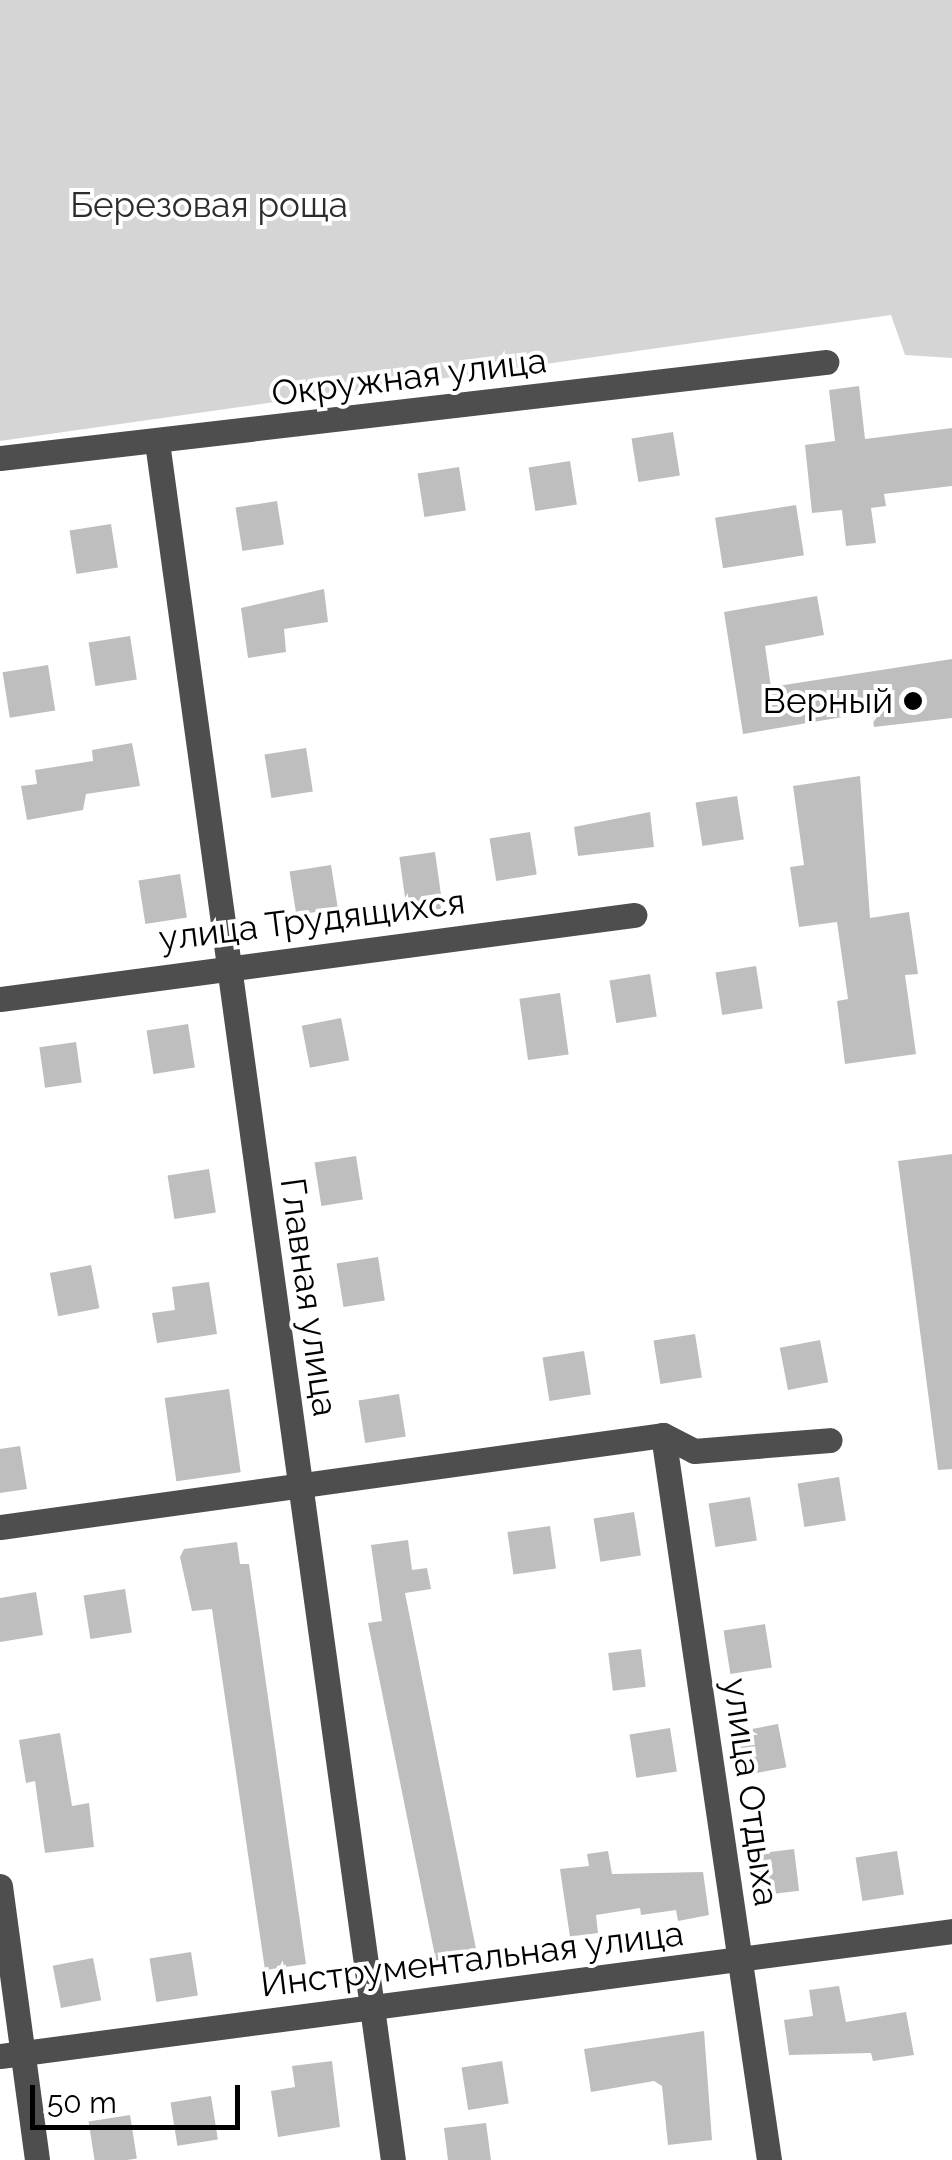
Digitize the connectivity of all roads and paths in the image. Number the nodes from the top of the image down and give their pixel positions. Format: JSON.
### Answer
{"nodes":[{"id":1,"x":826,"y":362,"type":"dead end"},
{"id":2,"x":157,"y":442,"type":"junction"},
{"id":3,"x":0,"y":458,"type":"edge"},
{"id":4,"x":634,"y":915,"type":"dead end"},
{"id":5,"x":229,"y":964,"type":"junction"},
{"id":6,"x":0,"y":1000,"type":"edge"},
{"id":7,"x":663,"y":1435,"type":"junction"},
{"id":8,"x":830,"y":1440,"type":"dead end"},
{"id":9,"x":299,"y":1483,"type":"junction"},
{"id":10,"x":0,"y":1527,"type":"edge"},
{"id":11,"x":0,"y":1886,"type":"edge"},
{"id":12,"x":952,"y":1931,"type":"edge"},
{"id":13,"x":740,"y":1961,"type":"junction"},
{"id":14,"x":370,"y":2004,"type":"junction"},
{"id":15,"x":11,"y":2055,"type":"edge"},
{"id":16,"x":37,"y":2160,"type":"edge"},
{"id":17,"x":392,"y":2160,"type":"edge"},
{"id":18,"x":769,"y":2160,"type":"edge"}],
"edges":[{"from":1,"to":2,"type":"street","name":"Окружная улица"},
{"from":2,"to":3,"type":"street","name":"Окружная улица"},
{"from":2,"to":5,"type":"street","name":"Главная улица"},
{"from":4,"to":5,"type":"street","name":"улица Трудящихся"},
{"from":5,"to":6,"type":"street","name":"улица Трудящихся"},
{"from":5,"to":9,"type":"street","name":"Главная улица"},
{"from":7,"to":8,"type":"street"},
{"from":7,"to":9,"type":"street"},
{"from":7,"to":13,"type":"street","name":"улица Отдыха"},
{"from":9,"to":10,"type":"street"},
{"from":9,"to":14,"type":"street","name":"Главная улица"},
{"from":11,"to":15,"type":"street"},
{"from":12,"to":13,"type":"street","name":"Инструментальная улица"},
{"from":13,"to":14,"type":"street","name":"Инструментальная улица"},
{"from":13,"to":18,"type":"street","name":"улица Отдыха"},
{"from":14,"to":15,"type":"street","name":"Инструментальная улица"},
{"from":14,"to":17,"type":"street","name":"Главная улица"},
{"from":15,"to":16,"type":"street"}]}
